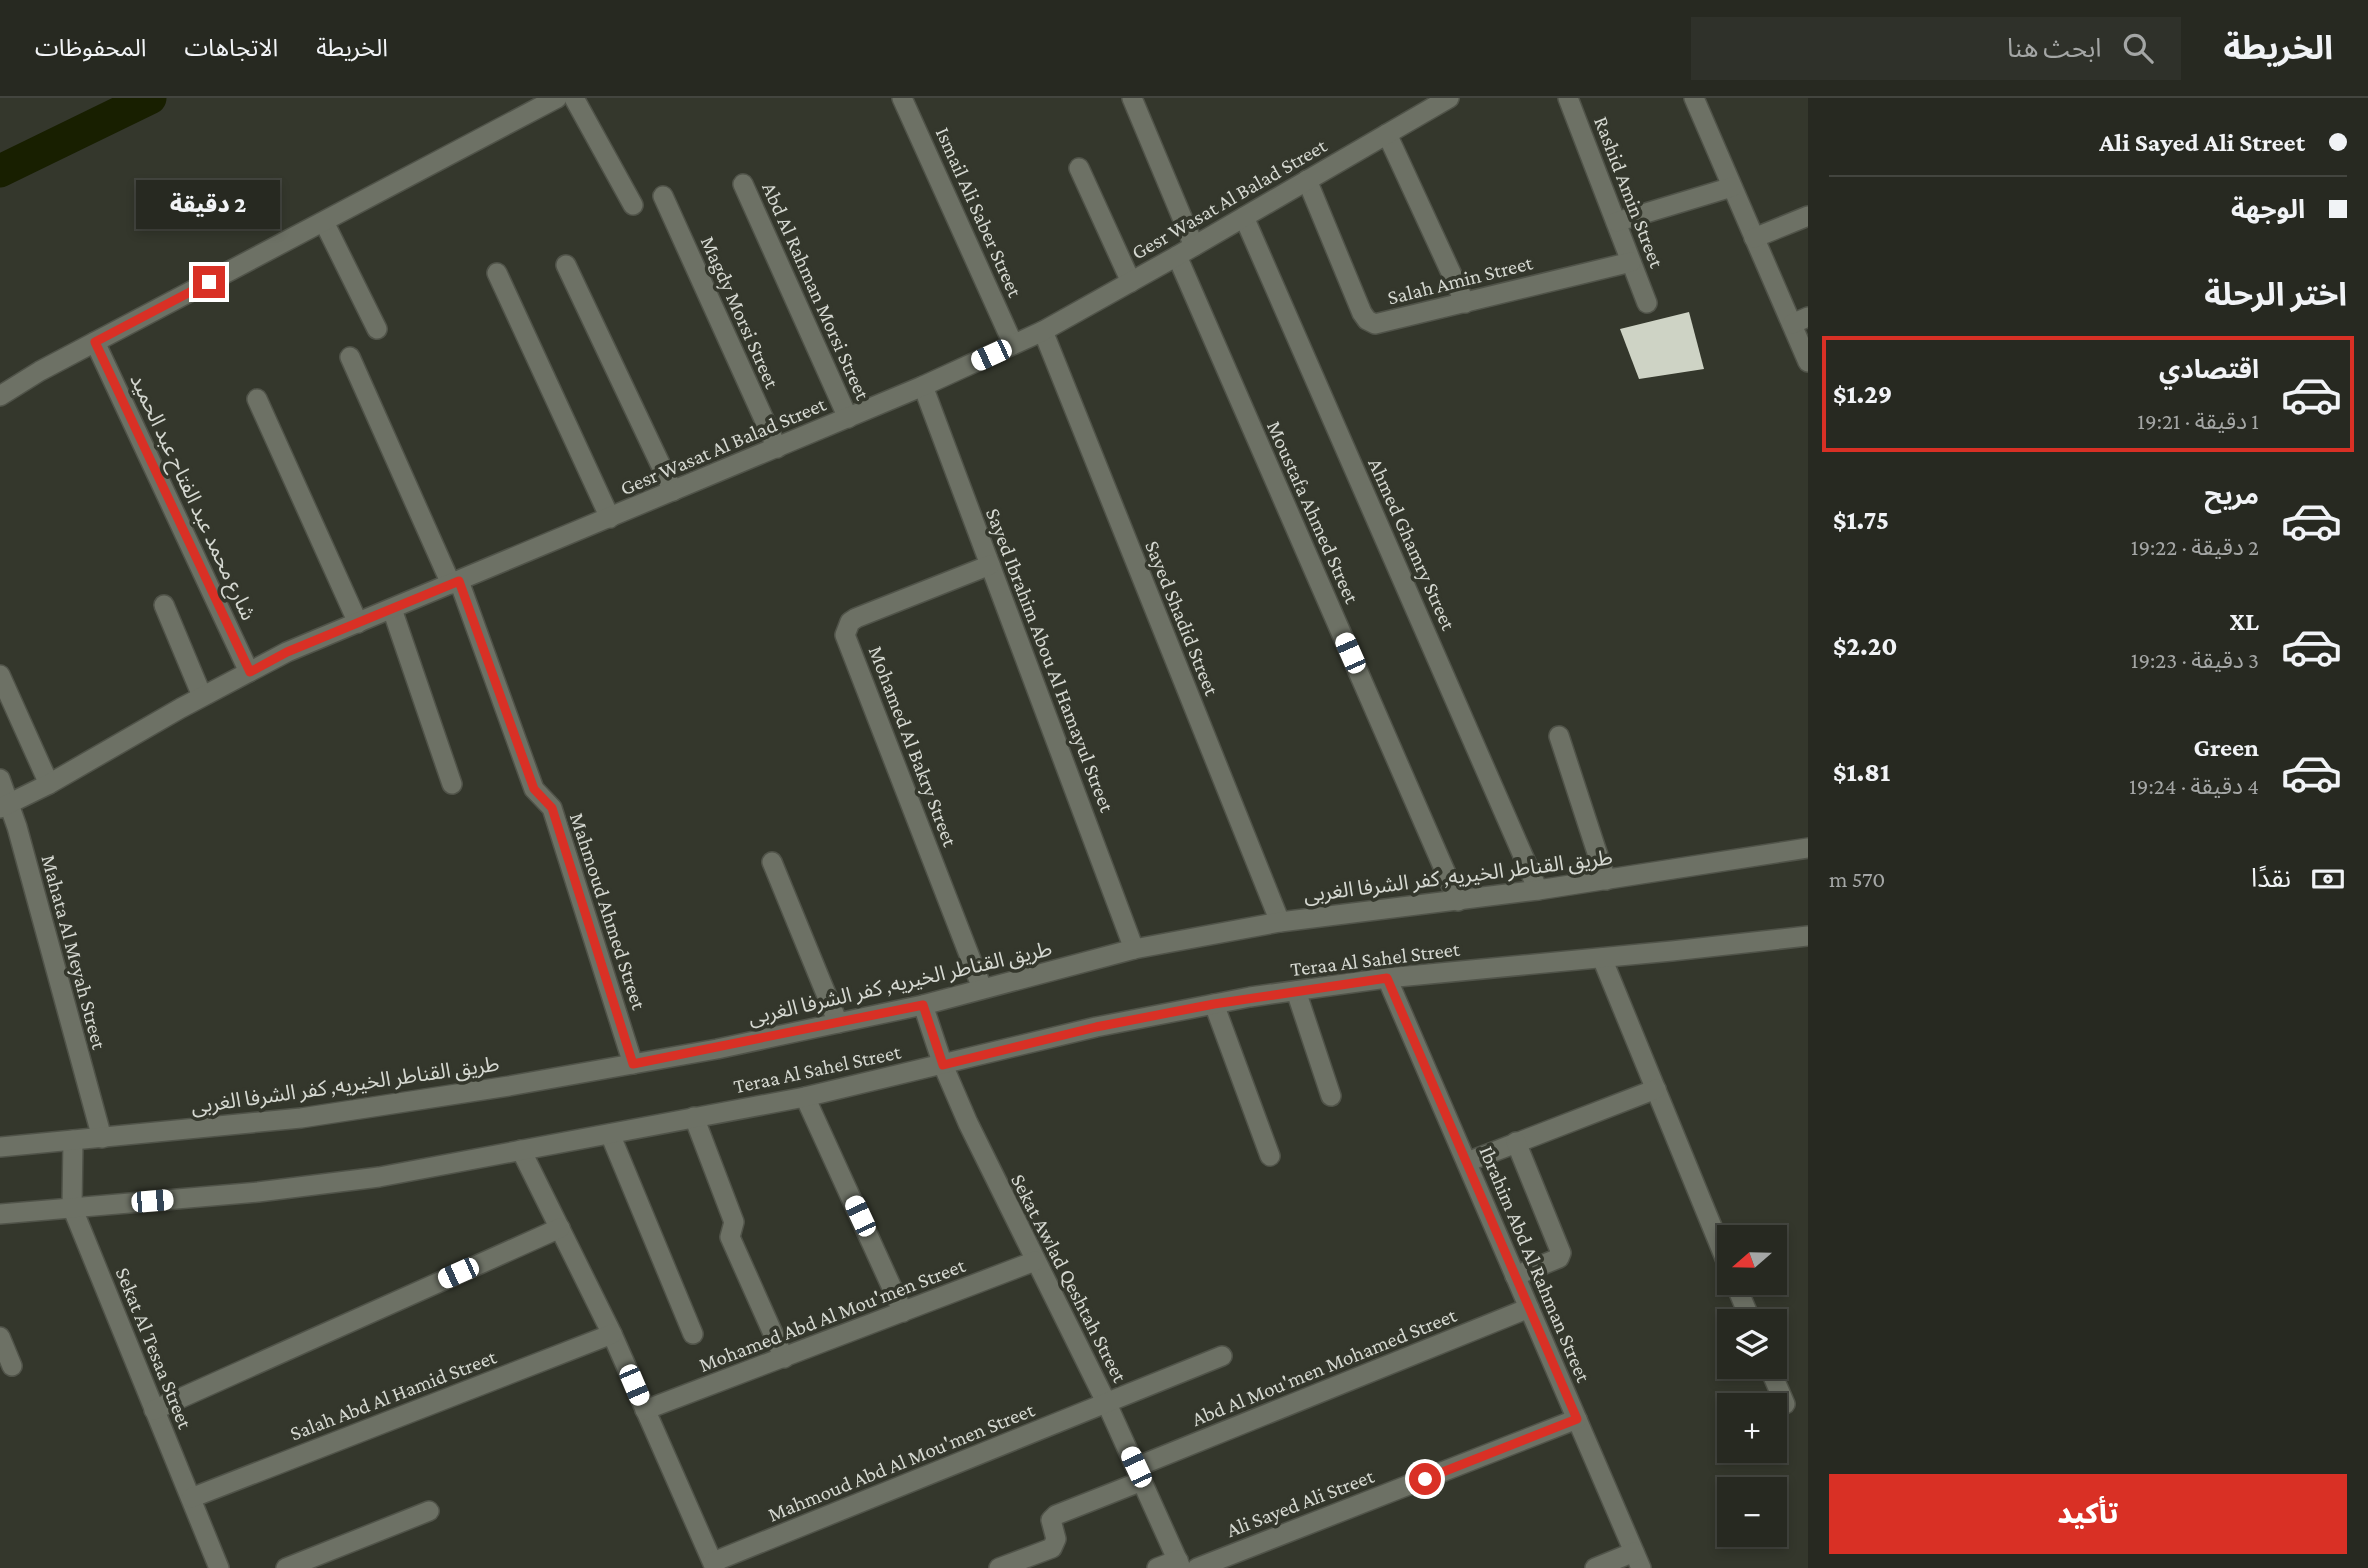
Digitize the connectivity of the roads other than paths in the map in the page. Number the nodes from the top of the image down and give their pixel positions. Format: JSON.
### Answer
{"nodes":[{"id":1,"x":557,"y":98,"type":"edge"},
{"id":2,"x":575,"y":98,"type":"edge"},
{"id":3,"x":902,"y":98,"type":"edge"},
{"id":4,"x":1132,"y":98,"type":"edge"},
{"id":5,"x":1449,"y":98,"type":"edge"},
{"id":6,"x":1568,"y":98,"type":"edge"},
{"id":7,"x":1694,"y":98,"type":"edge"},
{"id":8,"x":1387,"y":134,"type":"junction"},
{"id":9,"x":1079,"y":168,"type":"dead end"},
{"id":10,"x":1307,"y":180,"type":"junction"},
{"id":11,"x":743,"y":184,"type":"dead end"},
{"id":12,"x":1732,"y":187,"type":"junction"},
{"id":13,"x":663,"y":196,"type":"dead end"},
{"id":14,"x":633,"y":205,"type":"dead end"},
{"id":15,"x":1808,"y":216,"type":"edge"},
{"id":16,"x":1244,"y":217,"type":"junction"},
{"id":17,"x":324,"y":222,"type":"junction"},
{"id":18,"x":1616,"y":222,"type":"junction"},
{"id":19,"x":1754,"y":238,"type":"junction"},
{"id":20,"x":1186,"y":251,"type":"junction"},
{"id":21,"x":1631,"y":262,"type":"junction"},
{"id":22,"x":566,"y":265,"type":"dead end"},
{"id":23,"x":497,"y":273,"type":"dead end"},
{"id":24,"x":1131,"y":282,"type":"junction"},
{"id":25,"x":1465,"y":303,"type":"junction"},
{"id":26,"x":1647,"y":303,"type":"dead end"},
{"id":27,"x":1800,"y":321,"type":"edge"},
{"id":28,"x":377,"y":329,"type":"dead end"},
{"id":29,"x":1043,"y":331,"type":"junction"},
{"id":30,"x":95,"y":342,"type":"junction"},
{"id":31,"x":1013,"y":344,"type":"junction"},
{"id":32,"x":350,"y":357,"type":"dead end"},
{"id":33,"x":1808,"y":362,"type":"edge"},
{"id":34,"x":923,"y":386,"type":"junction"},
{"id":35,"x":0,"y":396,"type":"edge"},
{"id":36,"x":257,"y":398,"type":"dead end"},
{"id":37,"x":848,"y":418,"type":"junction"},
{"id":38,"x":777,"y":448,"type":"junction"},
{"id":39,"x":673,"y":491,"type":"junction"},
{"id":40,"x":610,"y":518,"type":"junction"},
{"id":41,"x":990,"y":565,"type":"junction"},
{"id":42,"x":455,"y":582,"type":"junction"},
{"id":43,"x":163,"y":605,"type":"dead end"},
{"id":44,"x":391,"y":609,"type":"junction"},
{"id":45,"x":358,"y":623,"type":"junction"},
{"id":46,"x":250,"y":672,"type":"junction"},
{"id":47,"x":0,"y":675,"type":"edge"},
{"id":48,"x":202,"y":696,"type":"junction"},
{"id":49,"x":1559,"y":736,"type":"dead end"},
{"id":50,"x":0,"y":779,"type":"edge"},
{"id":51,"x":49,"y":784,"type":"junction"},
{"id":52,"x":452,"y":784,"type":"dead end"},
{"id":53,"x":5,"y":806,"type":"edge"},
{"id":54,"x":1808,"y":848,"type":"edge"},
{"id":55,"x":772,"y":862,"type":"dead end"},
{"id":56,"x":1606,"y":880,"type":"junction"},
{"id":57,"x":1538,"y":890,"type":"junction"},
{"id":58,"x":1458,"y":901,"type":"junction"},
{"id":59,"x":1280,"y":922,"type":"junction"},
{"id":60,"x":1808,"y":936,"type":"edge"},
{"id":61,"x":1134,"y":949,"type":"junction"},
{"id":62,"x":1602,"y":958,"type":"junction"},
{"id":63,"x":1387,"y":978,"type":"junction"},
{"id":64,"x":982,"y":988,"type":"junction"},
{"id":65,"x":1296,"y":990,"type":"junction"},
{"id":66,"x":1214,"y":1004,"type":"junction"},
{"id":67,"x":923,"y":1005,"type":"junction"},
{"id":68,"x":838,"y":1023,"type":"junction"},
{"id":69,"x":633,"y":1064,"type":"junction"},
{"id":70,"x":943,"y":1065,"type":"junction"},
{"id":71,"x":1656,"y":1089,"type":"junction"},
{"id":72,"x":1331,"y":1096,"type":"dead end"},
{"id":73,"x":805,"y":1097,"type":"junction"},
{"id":74,"x":694,"y":1117,"type":"junction"},
{"id":75,"x":610,"y":1134,"type":"junction"},
{"id":76,"x":102,"y":1138,"type":"junction"},
{"id":77,"x":1516,"y":1142,"type":"junction"},
{"id":78,"x":1,"y":1145,"type":"edge"},
{"id":79,"x":73,"y":1149,"type":"junction"},
{"id":80,"x":521,"y":1150,"type":"junction"},
{"id":81,"x":1270,"y":1156,"type":"dead end"},
{"id":82,"x":1467,"y":1162,"type":"junction"},
{"id":83,"x":72,"y":1201,"type":"junction"},
{"id":84,"x":0,"y":1214,"type":"edge"},
{"id":85,"x":560,"y":1228,"type":"junction"},
{"id":86,"x":1717,"y":1239,"type":"edge"},
{"id":87,"x":1035,"y":1261,"type":"junction"},
{"id":88,"x":1515,"y":1276,"type":"junction"},
{"id":89,"x":1529,"y":1308,"type":"junction"},
{"id":90,"x":903,"y":1312,"type":"junction"},
{"id":91,"x":612,"y":1334,"type":"junction"},
{"id":92,"x":693,"y":1334,"type":"dead end"},
{"id":93,"x":0,"y":1337,"type":"edge"},
{"id":94,"x":1222,"y":1356,"type":"dead end"},
{"id":95,"x":784,"y":1357,"type":"junction"},
{"id":96,"x":12,"y":1366,"type":"dead end"},
{"id":97,"x":1107,"y":1404,"type":"junction"},
{"id":98,"x":154,"y":1409,"type":"junction"},
{"id":99,"x":645,"y":1410,"type":"junction"},
{"id":100,"x":1577,"y":1419,"type":"junction"},
{"id":101,"x":1139,"y":1474,"type":"junction"},
{"id":102,"x":191,"y":1499,"type":"junction"},
{"id":103,"x":429,"y":1511,"type":"dead end"},
{"id":104,"x":1638,"y":1560,"type":"edge"},
{"id":105,"x":1179,"y":1564,"type":"edge"},
{"id":106,"x":714,"y":1565,"type":"edge"},
{"id":107,"x":219,"y":1568,"type":"edge"},
{"id":108,"x":286,"y":1568,"type":"edge"},
{"id":109,"x":999,"y":1568,"type":"edge"},
{"id":110,"x":1157,"y":1568,"type":"edge"},
{"id":111,"x":1197,"y":1568,"type":"edge"},
{"id":112,"x":1595,"y":1568,"type":"edge"}],
"edges":[{"from":1,"to":17,"type":"street"},
{"from":2,"to":14,"type":"street"},
{"from":3,"to":31,"type":"street","name":"Ismail Ali Saber Street"},
{"from":4,"to":20,"type":"street","name":"Moustafa Ahmed Street"},
{"from":5,"to":8,"type":"street","name":"Gesr Wasat Al Balad Street"},
{"from":6,"to":18,"type":"street","name":"Rashid Amin Street"},
{"from":7,"to":12,"type":"street"},
{"from":8,"to":10,"type":"street","name":"Gesr Wasat Al Balad Street"},
{"from":8,"to":25,"type":"street"},
{"from":9,"to":24,"type":"street"},
{"from":10,"to":16,"type":"street","name":"Gesr Wasat Al Balad Street"},
{"from":10,"to":25,"type":"street","name":"Salah Amin Street"},
{"from":11,"to":37,"type":"street","name":"Abd Al Rahman Morsi Street"},
{"from":12,"to":18,"type":"street"},
{"from":12,"to":19,"type":"street"},
{"from":13,"to":38,"type":"street","name":"Magdy Morsi Street"},
{"from":15,"to":19,"type":"street"},
{"from":16,"to":20,"type":"street","name":"Gesr Wasat Al Balad Street"},
{"from":16,"to":57,"type":"street","name":"Ahmed Ghamry Street"},
{"from":17,"to":28,"type":"street"},
{"from":17,"to":30,"type":"street"},
{"from":18,"to":21,"type":"street","name":"Rashid Amin Street"},
{"from":19,"to":27,"type":"street"},
{"from":20,"to":24,"type":"street","name":"Gesr Wasat Al Balad Street"},
{"from":20,"to":58,"type":"street","name":"Moustafa Ahmed Street"},
{"from":21,"to":25,"type":"street","name":"Salah Amin Street"},
{"from":21,"to":26,"type":"street","name":"Rashid Amin Street"},
{"from":22,"to":39,"type":"street"},
{"from":23,"to":40,"type":"street"},
{"from":24,"to":29,"type":"street","name":"Gesr Wasat Al Balad Street"},
{"from":27,"to":33,"type":"street"},
{"from":29,"to":31,"type":"street","name":"Gesr Wasat Al Balad Street"},
{"from":29,"to":59,"type":"street","name":"Sayed Shadid Street"},
{"from":30,"to":35,"type":"street"},
{"from":30,"to":46,"type":"street","name":"شارع محمد عبد الفتاح عبد الحميد"},
{"from":31,"to":34,"type":"street","name":"Gesr Wasat Al Balad Street"},
{"from":32,"to":42,"type":"street","name":"Mahmoud Ahmed Street"},
{"from":34,"to":37,"type":"street","name":"Gesr Wasat Al Balad Street"},
{"from":34,"to":41,"type":"street","name":"Sayed Ibrahim Abou Al Hamayul Street"},
{"from":36,"to":45,"type":"street"},
{"from":37,"to":38,"type":"street","name":"Gesr Wasat Al Balad Street"},
{"from":38,"to":39,"type":"street","name":"Gesr Wasat Al Balad Street"},
{"from":39,"to":40,"type":"street","name":"Gesr Wasat Al Balad Street"},
{"from":40,"to":42,"type":"street","name":"Gesr Wasat Al Balad Street"},
{"from":41,"to":61,"type":"street","name":"Sayed Ibrahim Abou Al Hamayul Street"},
{"from":41,"to":64,"type":"street","name":"Mohamed Al Bakry Street"},
{"from":42,"to":44,"type":"street","name":"Gesr Wasat Al Balad Street"},
{"from":42,"to":69,"type":"street","name":"Mahmoud Ahmed Street"},
{"from":43,"to":48,"type":"street"},
{"from":44,"to":45,"type":"street","name":"Gesr Wasat Al Balad Street"},
{"from":44,"to":52,"type":"street"},
{"from":45,"to":46,"type":"street","name":"Gesr Wasat Al Balad Street"},
{"from":46,"to":48,"type":"street","name":"Gesr Wasat Al Balad Street"},
{"from":47,"to":51,"type":"street"},
{"from":48,"to":51,"type":"street","name":"Gesr Wasat Al Balad Street"},
{"from":49,"to":56,"type":"street"},
{"from":50,"to":53,"type":"street","name":"Mahata Al Meyah Street"},
{"from":51,"to":53,"type":"street","name":"Gesr Wasat Al Balad Street"},
{"from":53,"to":76,"type":"street","name":"Mahata Al Meyah Street"},
{"from":54,"to":56,"type":"street","name":"طريق القناطر الخيريه, كفر الشرفا الغربى"},
{"from":55,"to":68,"type":"street"},
{"from":56,"to":57,"type":"street","name":"طريق القناطر الخيريه, كفر الشرفا الغربى"},
{"from":57,"to":58,"type":"street","name":"طريق القناطر الخيريه, كفر الشرفا الغربى"},
{"from":58,"to":59,"type":"street","name":"طريق القناطر الخيريه, كفر الشرفا الغربى"},
{"from":59,"to":61,"type":"street","name":"طريق القناطر الخيريه, كفر الشرفا الغربى"},
{"from":60,"to":62,"type":"street","name":"Teraa Al Sahel Street"},
{"from":61,"to":64,"type":"street","name":"طريق القناطر الخيريه, كفر الشرفا الغربى"},
{"from":62,"to":63,"type":"street","name":"Teraa Al Sahel Street"},
{"from":62,"to":71,"type":"street"},
{"from":63,"to":65,"type":"street","name":"Teraa Al Sahel Street"},
{"from":63,"to":82,"type":"street","name":"Ibrahim Abd Al Rahman Street"},
{"from":64,"to":67,"type":"street","name":"طريق القناطر الخيريه, كفر الشرفا الغربى"},
{"from":65,"to":66,"type":"street","name":"Teraa Al Sahel Street"},
{"from":65,"to":72,"type":"street"},
{"from":66,"to":70,"type":"street","name":"Teraa Al Sahel Street"},
{"from":66,"to":81,"type":"street"},
{"from":67,"to":68,"type":"street","name":"طريق القناطر الخيريه, كفر الشرفا الغربى"},
{"from":67,"to":70,"type":"street","name":"Sekat Awlad Qeshtah Street"},
{"from":68,"to":69,"type":"street","name":"طريق القناطر الخيريه, كفر الشرفا الغربى"},
{"from":69,"to":76,"type":"street","name":"طريق القناطر الخيريه, كفر الشرفا الغربى"},
{"from":70,"to":73,"type":"street","name":"Teraa Al Sahel Street"},
{"from":70,"to":87,"type":"street","name":"Sekat Awlad Qeshtah Street"},
{"from":71,"to":77,"type":"street"},
{"from":71,"to":86,"type":"street"},
{"from":73,"to":74,"type":"street","name":"Teraa Al Sahel Street"},
{"from":73,"to":90,"type":"street"},
{"from":74,"to":75,"type":"street","name":"Teraa Al Sahel Street"},
{"from":74,"to":95,"type":"street"},
{"from":75,"to":80,"type":"street","name":"Teraa Al Sahel Street"},
{"from":75,"to":92,"type":"street"},
{"from":76,"to":79,"type":"street","name":"طريق القناطر الخيريه, كفر الشرفا الغربى"},
{"from":77,"to":82,"type":"street"},
{"from":77,"to":88,"type":"street"},
{"from":78,"to":79,"type":"street","name":"طريق القناطر الخيريه, كفر الشرفا الغربى"},
{"from":79,"to":83,"type":"street","name":"Sekat Al Tesaa Street"},
{"from":80,"to":83,"type":"street","name":"Teraa Al Sahel Street"},
{"from":80,"to":85,"type":"street"},
{"from":82,"to":88,"type":"street","name":"Ibrahim Abd Al Rahman Street"},
{"from":83,"to":84,"type":"street","name":"Teraa Al Sahel Street"},
{"from":83,"to":98,"type":"street","name":"Sekat Al Tesaa Street"},
{"from":85,"to":91,"type":"street"},
{"from":85,"to":98,"type":"street"},
{"from":87,"to":90,"type":"street","name":"Mohamed Abd Al Mou'men Street"},
{"from":87,"to":97,"type":"street","name":"Sekat Awlad Qeshtah Street"},
{"from":88,"to":89,"type":"street","name":"Ibrahim Abd Al Rahman Street"},
{"from":89,"to":100,"type":"street","name":"Ibrahim Abd Al Rahman Street"},
{"from":89,"to":101,"type":"street","name":"Abd Al Mou'men Mohamed Street"},
{"from":90,"to":95,"type":"street","name":"Mohamed Abd Al Mou'men Street"},
{"from":91,"to":99,"type":"street"},
{"from":91,"to":102,"type":"street","name":"Salah Abd Al Hamid Street"},
{"from":93,"to":96,"type":"street"},
{"from":94,"to":97,"type":"street","name":"Mahmoud Abd Al Mou'men Street"},
{"from":95,"to":99,"type":"street","name":"Mohamed Abd Al Mou'men Street"},
{"from":97,"to":101,"type":"street","name":"Sekat Awlad Qeshtah Street"},
{"from":97,"to":106,"type":"street","name":"Mahmoud Abd Al Mou'men Street"},
{"from":98,"to":102,"type":"street","name":"Sekat Al Tesaa Street"},
{"from":99,"to":106,"type":"street"},
{"from":100,"to":104,"type":"street","name":"Ibrahim Abd Al Rahman Street"},
{"from":100,"to":111,"type":"street","name":"Ali Sayed Ali Street"},
{"from":101,"to":105,"type":"street","name":"Sekat Awlad Qeshtah Street"},
{"from":101,"to":109,"type":"street","name":"Abd Al Mou'men Mohamed Street"},
{"from":102,"to":107,"type":"street","name":"Sekat Al Tesaa Street"},
{"from":103,"to":108,"type":"street"},
{"from":104,"to":112,"type":"street"},
{"from":105,"to":110,"type":"street"}]}
